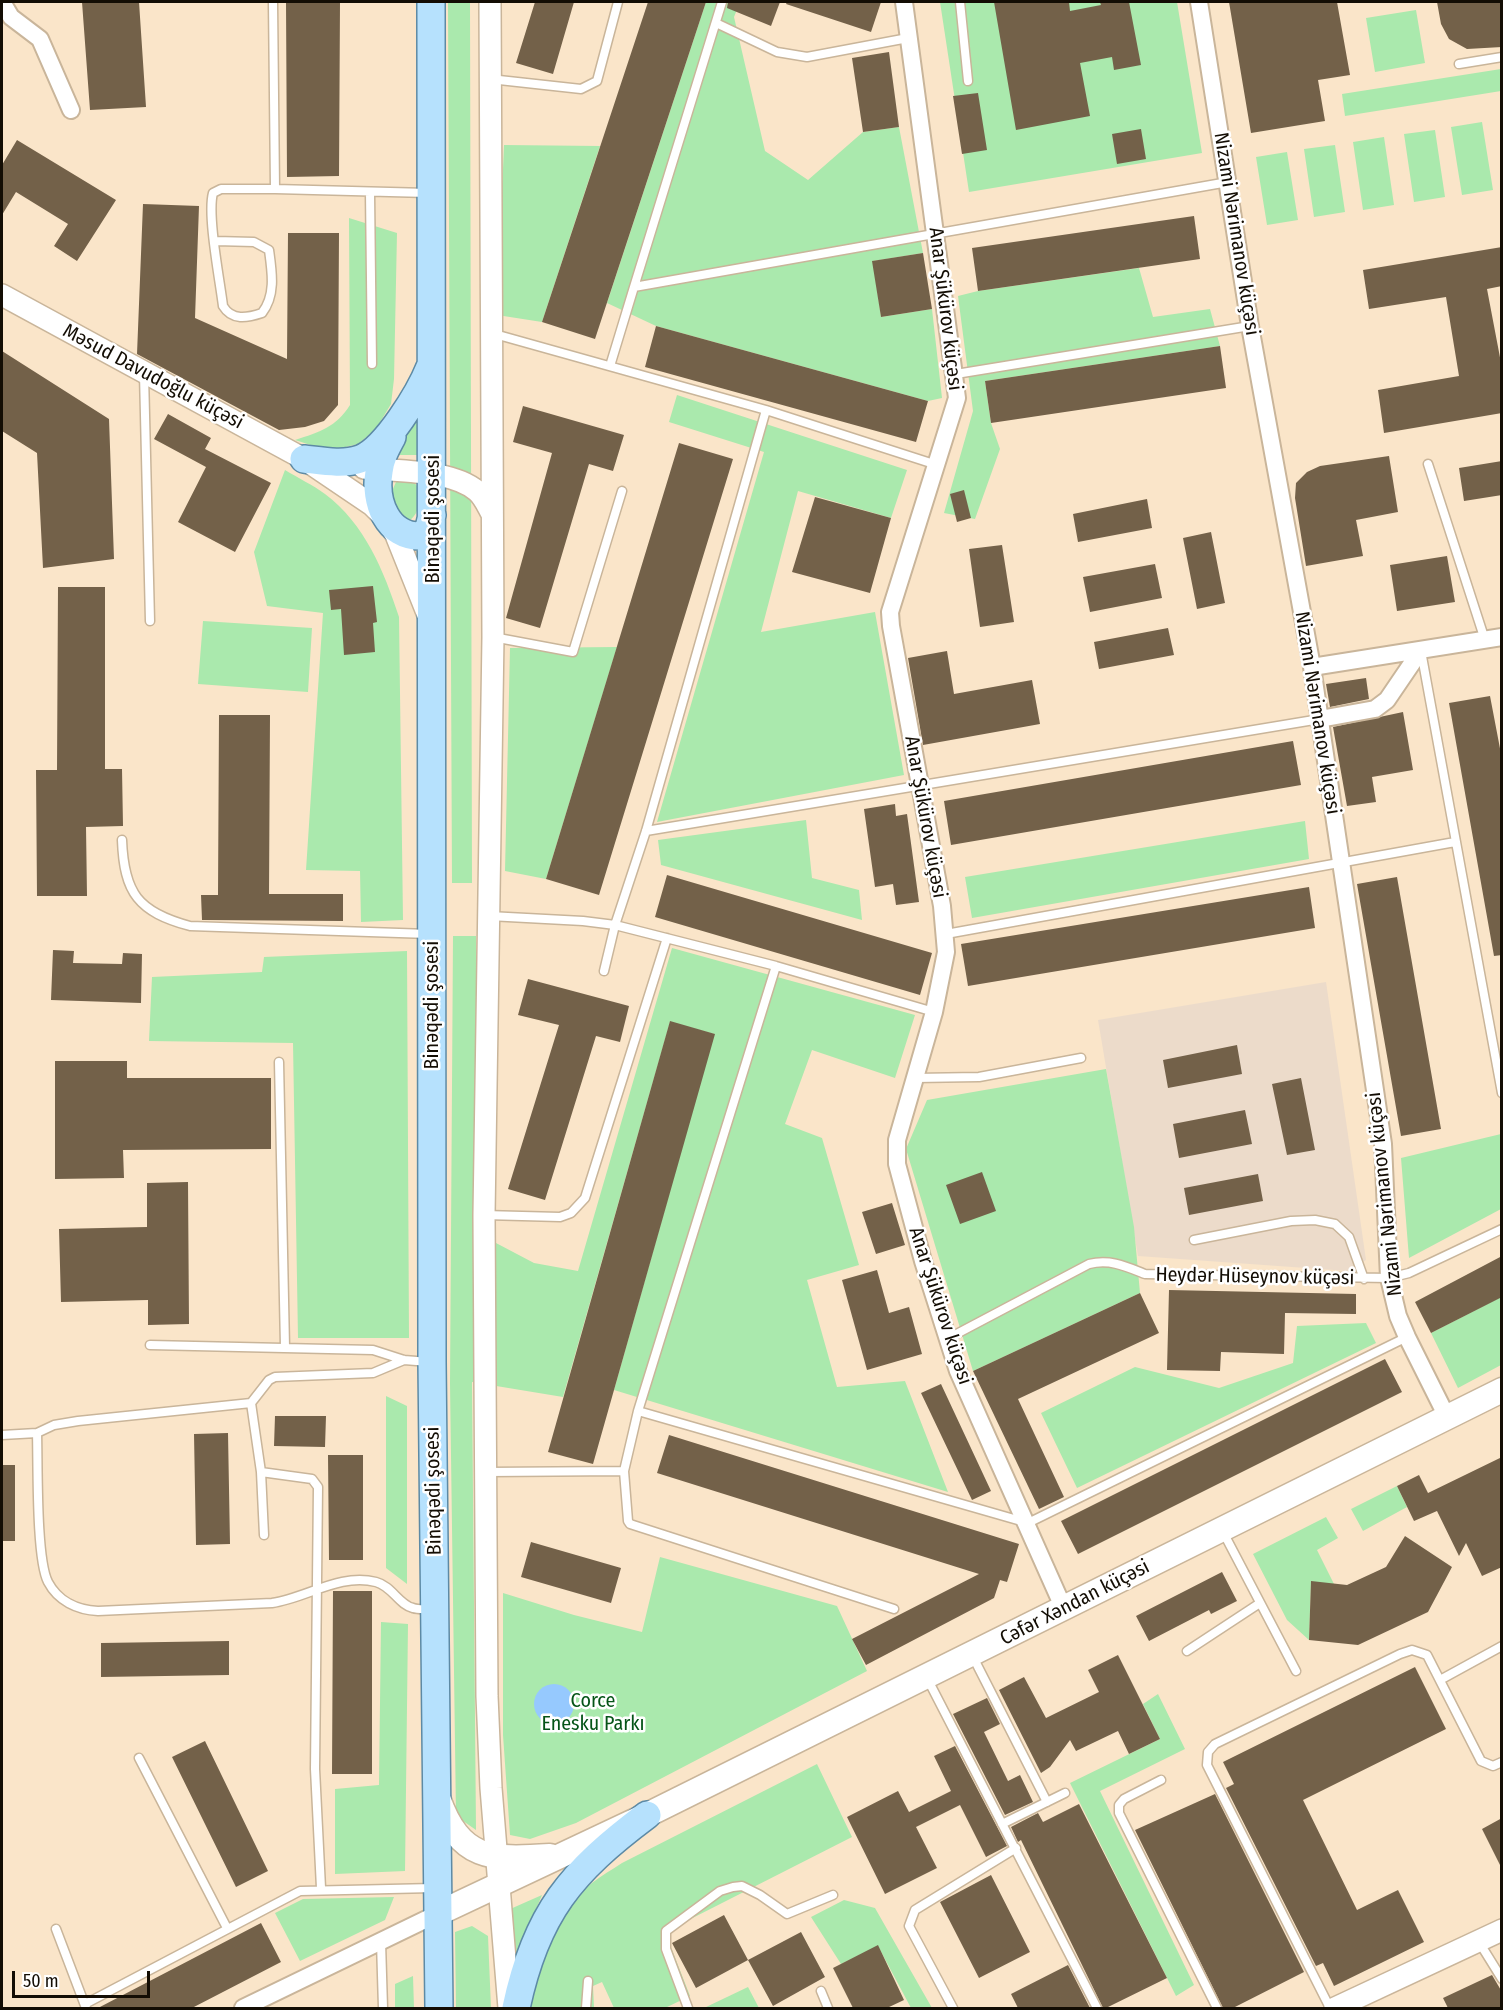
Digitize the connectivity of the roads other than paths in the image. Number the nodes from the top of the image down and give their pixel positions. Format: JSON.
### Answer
{"nodes":[{"id":1,"x":2,"y":2,"type":"edge"},
{"id":2,"x":273,"y":2,"type":"edge"},
{"id":3,"x":431,"y":2,"type":"edge"},
{"id":4,"x":490,"y":2,"type":"edge"},
{"id":5,"x":618,"y":2,"type":"edge"},
{"id":6,"x":722,"y":2,"type":"edge"},
{"id":7,"x":904,"y":2,"type":"edge"},
{"id":8,"x":960,"y":2,"type":"edge"},
{"id":9,"x":1199,"y":2,"type":"edge"},
{"id":10,"x":716,"y":22,"type":"junction"},
{"id":11,"x":908,"y":38,"type":"junction"},
{"id":12,"x":1502,"y":57,"type":"edge"},
{"id":13,"x":1459,"y":63,"type":"dead end"},
{"id":14,"x":490,"y":79,"type":"junction"},
{"id":15,"x":968,"y":81,"type":"dead end"},
{"id":16,"x":72,"y":110,"type":"dead end"},
{"id":17,"x":1228,"y":182,"type":"junction"},
{"id":18,"x":275,"y":189,"type":"junction"},
{"id":19,"x":370,"y":193,"type":"junction"},
{"id":20,"x":431,"y":194,"type":"junction"},
{"id":21,"x":936,"y":231,"type":"junction"},
{"id":22,"x":216,"y":241,"type":"junction"},
{"id":23,"x":634,"y":287,"type":"junction"},
{"id":24,"x":2,"y":295,"type":"edge"},
{"id":25,"x":1250,"y":326,"type":"junction"},
{"id":26,"x":491,"y":333,"type":"junction"},
{"id":27,"x":432,"y":360,"type":"junction"},
{"id":28,"x":372,"y":364,"type":"dead end"},
{"id":29,"x":610,"y":366,"type":"junction"},
{"id":30,"x":144,"y":374,"type":"junction"},
{"id":31,"x":956,"y":374,"type":"junction"},
{"id":32,"x":766,"y":410,"type":"junction"},
{"id":33,"x":402,"y":416,"type":"junction"},
{"id":34,"x":304,"y":459,"type":"junction"},
{"id":35,"x":1428,"y":464,"type":"dead end"},
{"id":36,"x":937,"y":465,"type":"junction"},
{"id":37,"x":379,"y":470,"type":"junction"},
{"id":38,"x":422,"y":473,"type":"junction"},
{"id":39,"x":622,"y":491,"type":"dead end"},
{"id":40,"x":383,"y":508,"type":"junction"},
{"id":41,"x":492,"y":514,"type":"junction"},
{"id":42,"x":432,"y":515,"type":"junction"},
{"id":43,"x":150,"y":621,"type":"dead end"},
{"id":44,"x":433,"y":629,"type":"junction"},
{"id":45,"x":493,"y":637,"type":"junction"},
{"id":46,"x":1493,"y":639,"type":"edge"},
{"id":47,"x":1421,"y":650,"type":"junction"},
{"id":48,"x":1312,"y":667,"type":"junction"},
{"id":49,"x":1320,"y":719,"type":"junction"},
{"id":50,"x":920,"y":787,"type":"junction"},
{"id":51,"x":646,"y":831,"type":"junction"},
{"id":52,"x":122,"y":840,"type":"dead end"},
{"id":53,"x":1455,"y":842,"type":"junction"},
{"id":54,"x":1340,"y":865,"type":"junction"},
{"id":55,"x":488,"y":916,"type":"junction"},
{"id":56,"x":615,"y":925,"type":"junction"},
{"id":57,"x":432,"y":934,"type":"junction"},
{"id":58,"x":946,"y":934,"type":"junction"},
{"id":59,"x":667,"y":938,"type":"junction"},
{"id":60,"x":776,"y":966,"type":"junction"},
{"id":61,"x":604,"y":971,"type":"dead end"},
{"id":62,"x":934,"y":1012,"type":"junction"},
{"id":63,"x":1081,"y":1058,"type":"dead end"},
{"id":64,"x":279,"y":1062,"type":"dead end"},
{"id":65,"x":914,"y":1078,"type":"junction"},
{"id":66,"x":1502,"y":1093,"type":"edge"},
{"id":67,"x":484,"y":1215,"type":"junction"},
{"id":68,"x":1502,"y":1229,"type":"edge"},
{"id":69,"x":1194,"y":1240,"type":"dead end"},
{"id":70,"x":1389,"y":1278,"type":"junction"},
{"id":71,"x":1364,"y":1279,"type":"junction"},
{"id":72,"x":1407,"y":1337,"type":"junction"},
{"id":73,"x":947,"y":1339,"type":"junction"},
{"id":74,"x":150,"y":1345,"type":"dead end"},
{"id":75,"x":285,"y":1347,"type":"junction"},
{"id":76,"x":404,"y":1360,"type":"junction"},
{"id":77,"x":432,"y":1362,"type":"junction"},
{"id":78,"x":1502,"y":1390,"type":"edge"},
{"id":79,"x":250,"y":1402,"type":"junction"},
{"id":80,"x":638,"y":1411,"type":"junction"},
{"id":81,"x":1447,"y":1417,"type":"junction"},
{"id":82,"x":37,"y":1433,"type":"junction"},
{"id":83,"x":2,"y":1435,"type":"edge"},
{"id":84,"x":261,"y":1472,"type":"junction"},
{"id":85,"x":486,"y":1472,"type":"junction"},
{"id":86,"x":624,"y":1472,"type":"junction"},
{"id":87,"x":1028,"y":1523,"type":"junction"},
{"id":88,"x":1221,"y":1530,"type":"junction"},
{"id":89,"x":264,"y":1534,"type":"dead end"},
{"id":90,"x":316,"y":1589,"type":"junction"},
{"id":91,"x":1260,"y":1603,"type":"junction"},
{"id":92,"x":894,"y":1609,"type":"dead end"},
{"id":93,"x":1064,"y":1609,"type":"junction"},
{"id":94,"x":435,"y":1610,"type":"junction"},
{"id":95,"x":1502,"y":1646,"type":"edge"},
{"id":96,"x":1187,"y":1652,"type":"dead end"},
{"id":97,"x":972,"y":1655,"type":"junction"},
{"id":98,"x":1296,"y":1671,"type":"dead end"},
{"id":99,"x":927,"y":1677,"type":"junction"},
{"id":100,"x":1440,"y":1680,"type":"junction"},
{"id":101,"x":140,"y":1758,"type":"dead end"},
{"id":102,"x":1502,"y":1762,"type":"edge"},
{"id":103,"x":1161,"y":1780,"type":"dead end"},
{"id":104,"x":436,"y":1791,"type":"junction"},
{"id":105,"x":1065,"y":1793,"type":"dead end"},
{"id":106,"x":1047,"y":1802,"type":"junction"},
{"id":107,"x":647,"y":1815,"type":"junction"},
{"id":108,"x":1002,"y":1824,"type":"junction"},
{"id":109,"x":1016,"y":1848,"type":"junction"},
{"id":110,"x":497,"y":1856,"type":"junction"},
{"id":111,"x":562,"y":1856,"type":"junction"},
{"id":112,"x":500,"y":1884,"type":"junction"},
{"id":113,"x":321,"y":1888,"type":"junction"},
{"id":114,"x":833,"y":1895,"type":"dead end"},
{"id":115,"x":436,"y":1901,"type":"junction"},
{"id":116,"x":464,"y":1901,"type":"junction"},
{"id":117,"x":227,"y":1928,"type":"junction"},
{"id":118,"x":56,"y":1929,"type":"dead end"},
{"id":119,"x":504,"y":1930,"type":"junction"},
{"id":120,"x":1502,"y":1930,"type":"edge"},
{"id":121,"x":381,"y":1941,"type":"junction"},
{"id":122,"x":1479,"y":1942,"type":"junction"},
{"id":123,"x":1502,"y":1979,"type":"edge"},
{"id":124,"x":588,"y":1981,"type":"dead end"},
{"id":125,"x":821,"y":1991,"type":"dead end"},
{"id":126,"x":86,"y":2006,"type":"edge"},
{"id":127,"x":243,"y":2008,"type":"edge"},
{"id":128,"x":384,"y":2008,"type":"edge"},
{"id":129,"x":439,"y":2008,"type":"edge"},
{"id":130,"x":509,"y":2008,"type":"edge"},
{"id":131,"x":516,"y":2008,"type":"edge"},
{"id":132,"x":586,"y":2008,"type":"edge"},
{"id":133,"x":688,"y":2008,"type":"edge"},
{"id":134,"x":828,"y":2008,"type":"edge"},
{"id":135,"x":952,"y":2008,"type":"edge"},
{"id":136,"x":1097,"y":2008,"type":"edge"},
{"id":137,"x":1217,"y":2008,"type":"edge"},
{"id":138,"x":1330,"y":2008,"type":"edge"},
{"id":139,"x":1335,"y":2008,"type":"edge"}],
"edges":[{"from":1,"to":16,"type":"street"},
{"from":2,"to":18,"type":"lane"},
{"from":3,"to":20,"type":"main road","name":"Binəqədi şosesi"},
{"from":4,"to":14,"type":"street"},
{"from":5,"to":14,"type":"lane"},
{"from":6,"to":10,"type":"lane"},
{"from":7,"to":11,"type":"street","name":"Anar Şükürov küçəsi"},
{"from":8,"to":15,"type":"lane"},
{"from":9,"to":17,"type":"street","name":"Nizami Nərimanov küçəsi"},
{"from":10,"to":11,"type":"lane"},
{"from":10,"to":23,"type":"lane"},
{"from":11,"to":21,"type":"street","name":"Anar Şükürov küçəsi"},
{"from":12,"to":13,"type":"lane"},
{"from":14,"to":26,"type":"street"},
{"from":17,"to":21,"type":"lane"},
{"from":17,"to":25,"type":"street","name":"Nizami Nərimanov küçəsi"},
{"from":18,"to":19,"type":"lane"},
{"from":18,"to":22,"type":"lane"},
{"from":19,"to":20,"type":"lane"},
{"from":19,"to":28,"type":"lane"},
{"from":20,"to":27,"type":"main road","name":"Binəqədi şosesi"},
{"from":21,"to":23,"type":"lane"},
{"from":21,"to":31,"type":"street","name":"Anar Şükürov küçəsi"},
{"from":22,"to":22,"type":"lane"},
{"from":23,"to":29,"type":"lane"},
{"from":24,"to":30,"type":"street","name":"Məsud Davudoğlu küçəsi"},
{"from":25,"to":31,"type":"lane"},
{"from":25,"to":48,"type":"street","name":"Nizami Nərimanov küçəsi"},
{"from":26,"to":29,"type":"lane"},
{"from":26,"to":41,"type":"street"},
{"from":27,"to":33,"type":"main road"},
{"from":27,"to":38,"type":"main road","name":"Binəqədi şosesi"},
{"from":29,"to":32,"type":"lane"},
{"from":30,"to":34,"type":"street","name":"Məsud Davudoğlu küçəsi"},
{"from":30,"to":43,"type":"lane"},
{"from":31,"to":36,"type":"street","name":"Anar Şükürov küçəsi"},
{"from":32,"to":36,"type":"lane"},
{"from":32,"to":51,"type":"lane"},
{"from":33,"to":34,"type":"main road"},
{"from":33,"to":37,"type":"main road"},
{"from":34,"to":37,"type":"street"},
{"from":34,"to":40,"type":"street"},
{"from":35,"to":46,"type":"lane"},
{"from":36,"to":50,"type":"street","name":"Anar Şükürov küçəsi"},
{"from":37,"to":38,"type":"street"},
{"from":37,"to":40,"type":"main road"},
{"from":38,"to":40,"type":"street"},
{"from":38,"to":41,"type":"street"},
{"from":38,"to":42,"type":"main road","name":"Binəqədi şosesi"},
{"from":39,"to":45,"type":"lane"},
{"from":40,"to":42,"type":"main road"},
{"from":40,"to":44,"type":"street"},
{"from":41,"to":45,"type":"street"},
{"from":42,"to":44,"type":"main road","name":"Binəqədi şosesi"},
{"from":44,"to":57,"type":"main road","name":"Binəqədi şosesi"},
{"from":45,"to":55,"type":"street"},
{"from":46,"to":47,"type":"street"},
{"from":47,"to":48,"type":"street"},
{"from":47,"to":49,"type":"street"},
{"from":47,"to":53,"type":"lane"},
{"from":48,"to":49,"type":"street","name":"Nizami Nərimanov küçəsi"},
{"from":49,"to":50,"type":"lane"},
{"from":49,"to":54,"type":"street","name":"Nizami Nərimanov küçəsi"},
{"from":50,"to":51,"type":"lane"},
{"from":50,"to":58,"type":"street","name":"Anar Şükürov küçəsi"},
{"from":51,"to":56,"type":"lane"},
{"from":52,"to":57,"type":"lane"},
{"from":53,"to":54,"type":"lane"},
{"from":53,"to":66,"type":"lane"},
{"from":54,"to":58,"type":"lane"},
{"from":54,"to":70,"type":"street","name":"Nizami Nərimanov küçəsi"},
{"from":55,"to":56,"type":"lane"},
{"from":55,"to":67,"type":"street"},
{"from":56,"to":59,"type":"lane"},
{"from":56,"to":61,"type":"lane"},
{"from":57,"to":77,"type":"main road","name":"Binəqədi şosesi"},
{"from":58,"to":62,"type":"street","name":"Anar Şükürov küçəsi"},
{"from":59,"to":60,"type":"lane"},
{"from":59,"to":67,"type":"lane"},
{"from":60,"to":62,"type":"lane"},
{"from":60,"to":80,"type":"lane"},
{"from":62,"to":65,"type":"street","name":"Anar Şükürov küçəsi"},
{"from":63,"to":65,"type":"lane"},
{"from":64,"to":75,"type":"lane"},
{"from":65,"to":73,"type":"street","name":"Anar Şükürov küçəsi"},
{"from":67,"to":85,"type":"street"},
{"from":68,"to":70,"type":"lane","name":"Heydər Hüseynov küçəsi"},
{"from":69,"to":71,"type":"lane"},
{"from":70,"to":71,"type":"lane","name":"Heydər Hüseynov küçəsi"},
{"from":70,"to":72,"type":"street","name":"Nizami Nərimanov küçəsi"},
{"from":71,"to":73,"type":"lane","name":"Heydər Hüseynov küçəsi"},
{"from":72,"to":81,"type":"street","name":"Nizami Nərimanov küçəsi"},
{"from":72,"to":87,"type":"lane"},
{"from":73,"to":87,"type":"street","name":"Anar Şükürov küçəsi"},
{"from":74,"to":75,"type":"lane"},
{"from":75,"to":76,"type":"lane"},
{"from":76,"to":77,"type":"lane"},
{"from":76,"to":79,"type":"lane"},
{"from":77,"to":94,"type":"main road","name":"Binəqədi şosesi"},
{"from":78,"to":81,"type":"main road","name":"Cəfər Xəndan küçəsi"},
{"from":79,"to":82,"type":"lane"},
{"from":79,"to":84,"type":"lane"},
{"from":80,"to":86,"type":"lane"},
{"from":80,"to":87,"type":"lane"},
{"from":81,"to":88,"type":"main road","name":"Cəfər Xəndan küçəsi"},
{"from":82,"to":83,"type":"lane"},
{"from":82,"to":90,"type":"lane"},
{"from":84,"to":89,"type":"lane"},
{"from":84,"to":90,"type":"lane"},
{"from":85,"to":86,"type":"lane"},
{"from":85,"to":110,"type":"street"},
{"from":86,"to":92,"type":"lane"},
{"from":87,"to":93,"type":"street","name":"Anar Şükürov küçəsi"},
{"from":88,"to":91,"type":"lane"},
{"from":88,"to":93,"type":"main road","name":"Cəfər Xəndan küçəsi"},
{"from":90,"to":94,"type":"lane"},
{"from":90,"to":113,"type":"lane"},
{"from":91,"to":96,"type":"lane"},
{"from":91,"to":98,"type":"lane"},
{"from":93,"to":97,"type":"main road","name":"Cəfər Xəndan küçəsi"},
{"from":94,"to":104,"type":"main road","name":"Binəqədi şosesi"},
{"from":95,"to":100,"type":"lane"},
{"from":97,"to":99,"type":"main road","name":"Cəfər Xəndan küçəsi"},
{"from":97,"to":106,"type":"lane"},
{"from":99,"to":107,"type":"main road","name":"Cəfər Xəndan küçəsi"},
{"from":99,"to":108,"type":"lane"},
{"from":100,"to":102,"type":"lane"},
{"from":100,"to":138,"type":"lane"},
{"from":101,"to":117,"type":"lane"},
{"from":103,"to":137,"type":"lane"},
{"from":104,"to":110,"type":"main road"},
{"from":104,"to":115,"type":"main road","name":"Binəqədi şosesi"},
{"from":105,"to":106,"type":"lane"},
{"from":106,"to":108,"type":"lane"},
{"from":107,"to":111,"type":"main road","name":"Cəfər Xəndan küçəsi"},
{"from":107,"to":131,"type":"main road"},
{"from":108,"to":109,"type":"lane"},
{"from":109,"to":135,"type":"lane"},
{"from":109,"to":136,"type":"lane"},
{"from":110,"to":111,"type":"main road"},
{"from":110,"to":112,"type":"street"},
{"from":111,"to":112,"type":"main road","name":"Cəfər Xəndan küçəsi"},
{"from":112,"to":116,"type":"main road","name":"Cəfər Xəndan küçəsi"},
{"from":112,"to":119,"type":"street"},
{"from":113,"to":115,"type":"lane"},
{"from":113,"to":117,"type":"lane"},
{"from":114,"to":133,"type":"lane"},
{"from":115,"to":116,"type":"main road","name":"Cəfər Xəndan küçəsi"},
{"from":115,"to":121,"type":"street"},
{"from":115,"to":129,"type":"main road","name":"Binəqədi şosesi"},
{"from":116,"to":119,"type":"street"},
{"from":117,"to":126,"type":"lane"},
{"from":118,"to":126,"type":"lane"},
{"from":119,"to":130,"type":"street"},
{"from":120,"to":122,"type":"street"},
{"from":121,"to":127,"type":"street"},
{"from":121,"to":128,"type":"lane"},
{"from":122,"to":123,"type":"lane"},
{"from":122,"to":139,"type":"street"},
{"from":124,"to":132,"type":"lane"},
{"from":125,"to":134,"type":"lane"}]}
